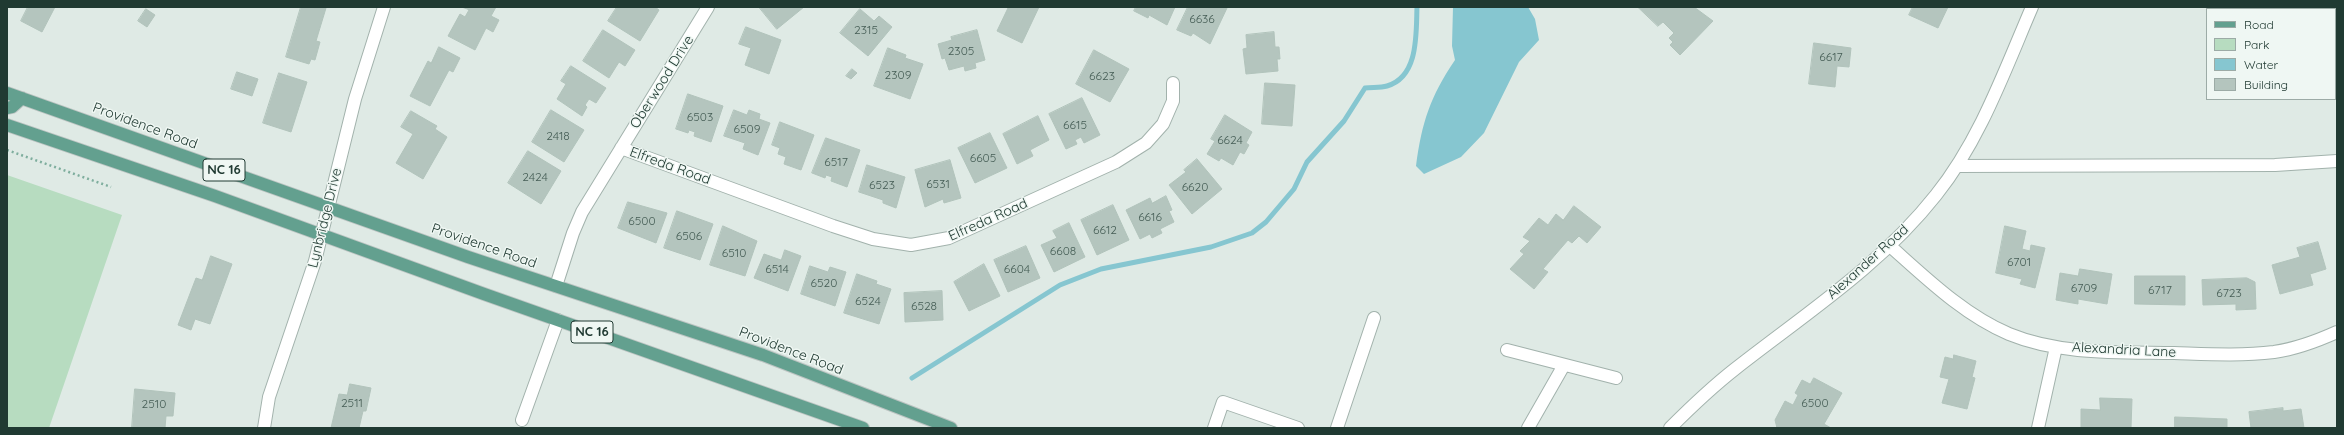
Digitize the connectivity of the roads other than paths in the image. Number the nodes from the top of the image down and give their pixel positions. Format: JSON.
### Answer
{"nodes":[{"id":1,"x":384,"y":7,"type":"edge"},
{"id":2,"x":708,"y":7,"type":"edge"},
{"id":3,"x":2032,"y":7,"type":"edge"},
{"id":4,"x":1173,"y":83,"type":"dead end"},
{"id":5,"x":7,"y":92,"type":"edge"},
{"id":6,"x":22,"y":98,"type":"junction"},
{"id":7,"x":7,"y":108,"type":"edge"},
{"id":8,"x":7,"y":125,"type":"edge"},
{"id":9,"x":621,"y":148,"type":"junction"},
{"id":10,"x":2337,"y":161,"type":"edge"},
{"id":11,"x":1957,"y":166,"type":"junction"},
{"id":12,"x":328,"y":207,"type":"junction"},
{"id":13,"x":322,"y":235,"type":"junction"},
{"id":14,"x":1890,"y":246,"type":"junction"},
{"id":15,"x":556,"y":286,"type":"junction"},
{"id":16,"x":1374,"y":318,"type":"dead end"},
{"id":17,"x":558,"y":320,"type":"junction"},
{"id":18,"x":2337,"y":332,"type":"edge"},
{"id":19,"x":2056,"y":346,"type":"junction"},
{"id":20,"x":1507,"y":350,"type":"dead end"},
{"id":21,"x":1564,"y":365,"type":"junction"},
{"id":22,"x":1616,"y":378,"type":"dead end"},
{"id":23,"x":522,"y":420,"type":"dead end"},
{"id":24,"x":264,"y":428,"type":"edge"},
{"id":25,"x":863,"y":428,"type":"edge"},
{"id":26,"x":951,"y":428,"type":"edge"},
{"id":27,"x":1214,"y":428,"type":"edge"},
{"id":28,"x":1298,"y":428,"type":"edge"},
{"id":29,"x":1337,"y":428,"type":"edge"},
{"id":30,"x":1528,"y":428,"type":"edge"},
{"id":31,"x":1670,"y":428,"type":"edge"},
{"id":32,"x":2038,"y":428,"type":"edge"}],
"edges":[{"from":1,"to":12,"type":"street","name":"Lynbridge Drive"},
{"from":2,"to":9,"type":"street","name":"Oberwood Drive"},
{"from":3,"to":11,"type":"street","name":"Alexander Road"},
{"from":4,"to":9,"type":"street","name":"Elfreda Road"},
{"from":5,"to":6,"type":"main road","name":"Providence Road","number":"NC 16"},
{"from":6,"to":7,"type":"main road"},
{"from":6,"to":12,"type":"main road","name":"Providence Road","number":"NC 16"},
{"from":8,"to":13,"type":"main road","number":"NC 16"},
{"from":9,"to":15,"type":"street","name":"Oberwood Drive"},
{"from":10,"to":11,"type":"street"},
{"from":11,"to":14,"type":"street","name":"Alexander Road"},
{"from":12,"to":13,"type":"street","name":"Lynbridge Drive"},
{"from":12,"to":15,"type":"main road","name":"Providence Road","number":"NC 16"},
{"from":13,"to":17,"type":"main road","number":"NC 16"},
{"from":13,"to":24,"type":"street","name":"Lynbridge Drive"},
{"from":14,"to":19,"type":"street","name":"Alexandria Lane"},
{"from":14,"to":31,"type":"street","name":"Alexander Road"},
{"from":15,"to":26,"type":"main road","name":"Providence Road","number":"NC 16"},
{"from":16,"to":29,"type":"street"},
{"from":17,"to":23,"type":"street"},
{"from":17,"to":25,"type":"main road","number":"NC 16"},
{"from":18,"to":19,"type":"street","name":"Alexandria Lane"},
{"from":19,"to":32,"type":"street"},
{"from":20,"to":21,"type":"street"},
{"from":21,"to":22,"type":"street"},
{"from":21,"to":30,"type":"street"},
{"from":27,"to":28,"type":"street"}]}
